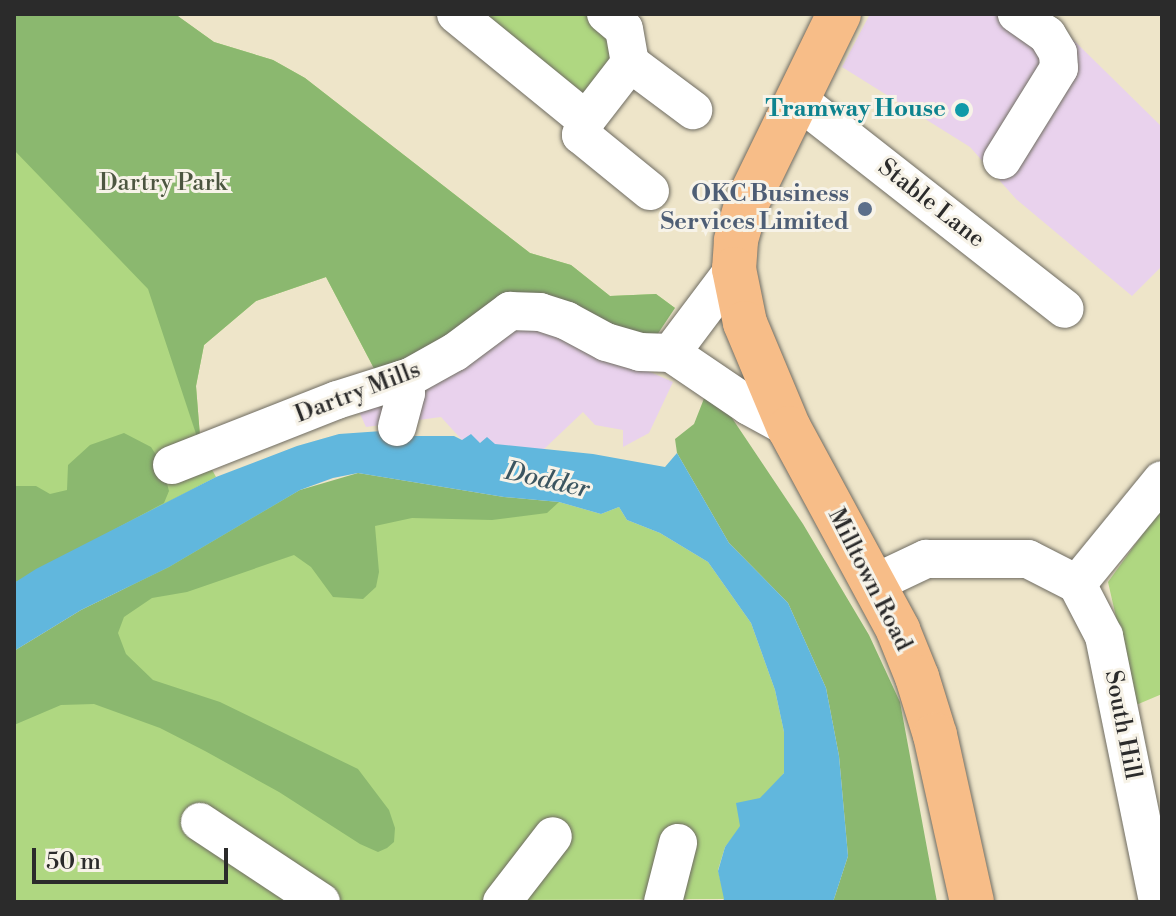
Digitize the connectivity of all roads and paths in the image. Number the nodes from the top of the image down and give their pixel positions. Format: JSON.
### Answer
{"nodes":[{"id":1,"x":456,"y":14,"type":"edge"},
{"id":2,"x":606,"y":14,"type":"edge"},
{"id":3,"x":839,"y":14,"type":"edge"},
{"id":4,"x":1017,"y":14,"type":"edge"},
{"id":5,"x":630,"y":63,"type":"junction"},
{"id":6,"x":797,"y":99,"type":"junction"},
{"id":7,"x":693,"y":110,"type":"dead end"},
{"id":8,"x":586,"y":120,"type":"junction"},
{"id":9,"x":1002,"y":160,"type":"dead end"},
{"id":10,"x":650,"y":191,"type":"dead end"},
{"id":11,"x":734,"y":269,"type":"junction"},
{"id":12,"x":1065,"y":309,"type":"dead end"},
{"id":13,"x":671,"y":353,"type":"junction"},
{"id":14,"x":402,"y":380,"type":"junction"},
{"id":15,"x":397,"y":427,"type":"dead end"},
{"id":16,"x":789,"y":428,"type":"junction"},
{"id":17,"x":172,"y":465,"type":"dead end"},
{"id":18,"x":1162,"y":480,"type":"edge"},
{"id":19,"x":873,"y":584,"type":"junction"},
{"id":20,"x":1077,"y":584,"type":"junction"},
{"id":21,"x":200,"y":822,"type":"dead end"},
{"id":22,"x":553,"y":836,"type":"dead end"},
{"id":23,"x":678,"y":843,"type":"dead end"},
{"id":24,"x":1157,"y":881,"type":"edge"},
{"id":25,"x":321,"y":902,"type":"edge"},
{"id":26,"x":502,"y":902,"type":"edge"},
{"id":27,"x":663,"y":902,"type":"edge"},
{"id":28,"x":972,"y":902,"type":"edge"}],
"edges":[{"from":1,"to":8,"type":"street"},
{"from":2,"to":5,"type":"street"},
{"from":3,"to":6,"type":"main road","name":"Milltown Road"},
{"from":4,"to":9,"type":"street"},
{"from":5,"to":7,"type":"street"},
{"from":5,"to":8,"type":"street"},
{"from":6,"to":11,"type":"main road","name":"Milltown Road"},
{"from":6,"to":12,"type":"street","name":"Stable Lane"},
{"from":8,"to":10,"type":"street"},
{"from":11,"to":13,"type":"street"},
{"from":11,"to":16,"type":"main road","name":"Milltown Road"},
{"from":13,"to":14,"type":"street","name":"Dartry Mills"},
{"from":13,"to":16,"type":"street","name":"Dartry Mills"},
{"from":14,"to":15,"type":"street"},
{"from":14,"to":17,"type":"street","name":"Dartry Mills"},
{"from":16,"to":19,"type":"main road","name":"Milltown Road"},
{"from":18,"to":20,"type":"street"},
{"from":19,"to":20,"type":"street"},
{"from":19,"to":28,"type":"main road","name":"Milltown Road"},
{"from":20,"to":24,"type":"street","name":"South Hill"},
{"from":21,"to":25,"type":"street"},
{"from":22,"to":26,"type":"street"},
{"from":23,"to":27,"type":"street"}]}
